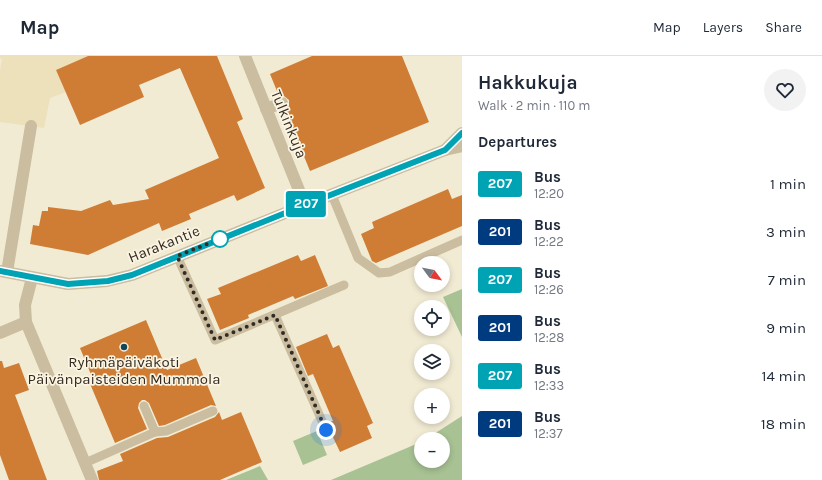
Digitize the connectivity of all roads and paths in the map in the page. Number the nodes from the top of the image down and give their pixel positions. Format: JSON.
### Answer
{"nodes":[{"id":1,"x":245,"y":56,"type":"edge"},
{"id":2,"x":282,"y":103,"type":"dead end"},
{"id":3,"x":266,"y":109,"type":"junction"},
{"id":4,"x":31,"y":126,"type":"dead end"},
{"id":5,"x":462,"y":133,"type":"edge"},
{"id":6,"x":462,"y":146,"type":"edge"},
{"id":7,"x":445,"y":150,"type":"junction"},
{"id":8,"x":332,"y":195,"type":"junction"},
{"id":9,"x":305,"y":205,"type":"junction"},
{"id":10,"x":462,"y":240,"type":"edge"},
{"id":11,"x":177,"y":256,"type":"junction"},
{"id":12,"x":4,"y":272,"type":"edge"},
{"id":13,"x":32,"y":278,"type":"junction"},
{"id":14,"x":344,"y":285,"type":"dead end"},
{"id":15,"x":275,"y":315,"type":"junction"},
{"id":16,"x":26,"y":322,"type":"junction"},
{"id":17,"x":0,"y":333,"type":"edge"},
{"id":18,"x":144,"y":406,"type":"dead end"},
{"id":19,"x":213,"y":411,"type":"dead end"},
{"id":20,"x":326,"y":430,"type":"dead end"},
{"id":21,"x":155,"y":432,"type":"junction"},
{"id":22,"x":85,"y":463,"type":"junction"},
{"id":23,"x":92,"y":480,"type":"edge"}],
"edges":[{"from":1,"to":3,"type":"street","name":"Tulkinkuja"},
{"from":2,"to":3,"type":"street"},
{"from":3,"to":9,"type":"street","name":"Tulkinkuja"},
{"from":4,"to":12,"type":"street"},
{"from":5,"to":7,"type":"street","name":"Harakantie"},
{"from":6,"to":7,"type":"street","name":"Harakantie"},
{"from":7,"to":8,"type":"street","name":"Harakantie"},
{"from":8,"to":9,"type":"street","name":"Harakantie"},
{"from":8,"to":10,"type":"lane"},
{"from":9,"to":11,"type":"street","name":"Harakantie"},
{"from":11,"to":13,"type":"street","name":"Harakantie"},
{"from":11,"to":15,"type":"lane"},
{"from":12,"to":13,"type":"street","name":"Harakantie"},
{"from":13,"to":16,"type":"street"},
{"from":14,"to":15,"type":"lane"},
{"from":15,"to":20,"type":"lane"},
{"from":16,"to":17,"type":"street"},
{"from":16,"to":22,"type":"street"},
{"from":18,"to":21,"type":"lane"},
{"from":19,"to":21,"type":"lane"},
{"from":21,"to":22,"type":"lane"},
{"from":22,"to":23,"type":"street"}]}
